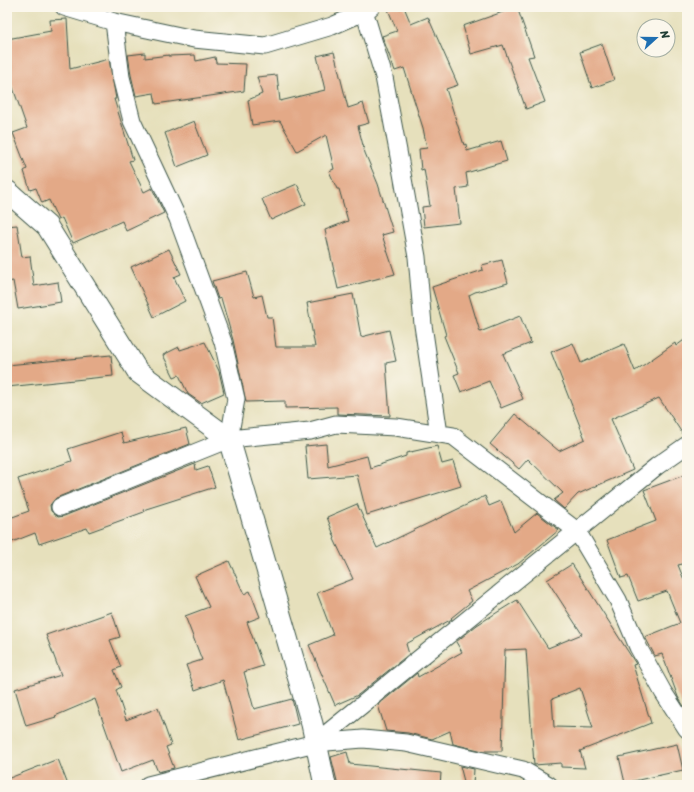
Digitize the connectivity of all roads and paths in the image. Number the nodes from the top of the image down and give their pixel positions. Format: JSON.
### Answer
{"nodes":[{"id":1,"x":64,"y":7,"type":"edge"},
{"id":2,"x":366,"y":9,"type":"edge"},
{"id":3,"x":114,"y":22,"type":"junction"},
{"id":4,"x":7,"y":191,"type":"edge"},
{"id":5,"x":439,"y":434,"type":"junction"},
{"id":6,"x":229,"y":439,"type":"junction"},
{"id":7,"x":687,"y":445,"type":"edge"},
{"id":8,"x":60,"y":507,"type":"dead end"},
{"id":9,"x":577,"y":531,"type":"junction"},
{"id":10,"x":687,"y":729,"type":"edge"},
{"id":11,"x":316,"y":742,"type":"junction"},
{"id":12,"x":148,"y":785,"type":"edge"},
{"id":13,"x":325,"y":785,"type":"edge"},
{"id":14,"x":549,"y":785,"type":"edge"}],
"edges":[{"from":1,"to":3,"type":"street"},
{"from":2,"to":3,"type":"street"},
{"from":2,"to":5,"type":"street"},
{"from":3,"to":6,"type":"street"},
{"from":4,"to":6,"type":"street"},
{"from":5,"to":6,"type":"street"},
{"from":5,"to":9,"type":"street"},
{"from":6,"to":8,"type":"street"},
{"from":6,"to":11,"type":"street"},
{"from":7,"to":9,"type":"street"},
{"from":9,"to":10,"type":"street"},
{"from":9,"to":11,"type":"street"},
{"from":11,"to":12,"type":"street"},
{"from":11,"to":13,"type":"street"},
{"from":11,"to":14,"type":"street"}]}
